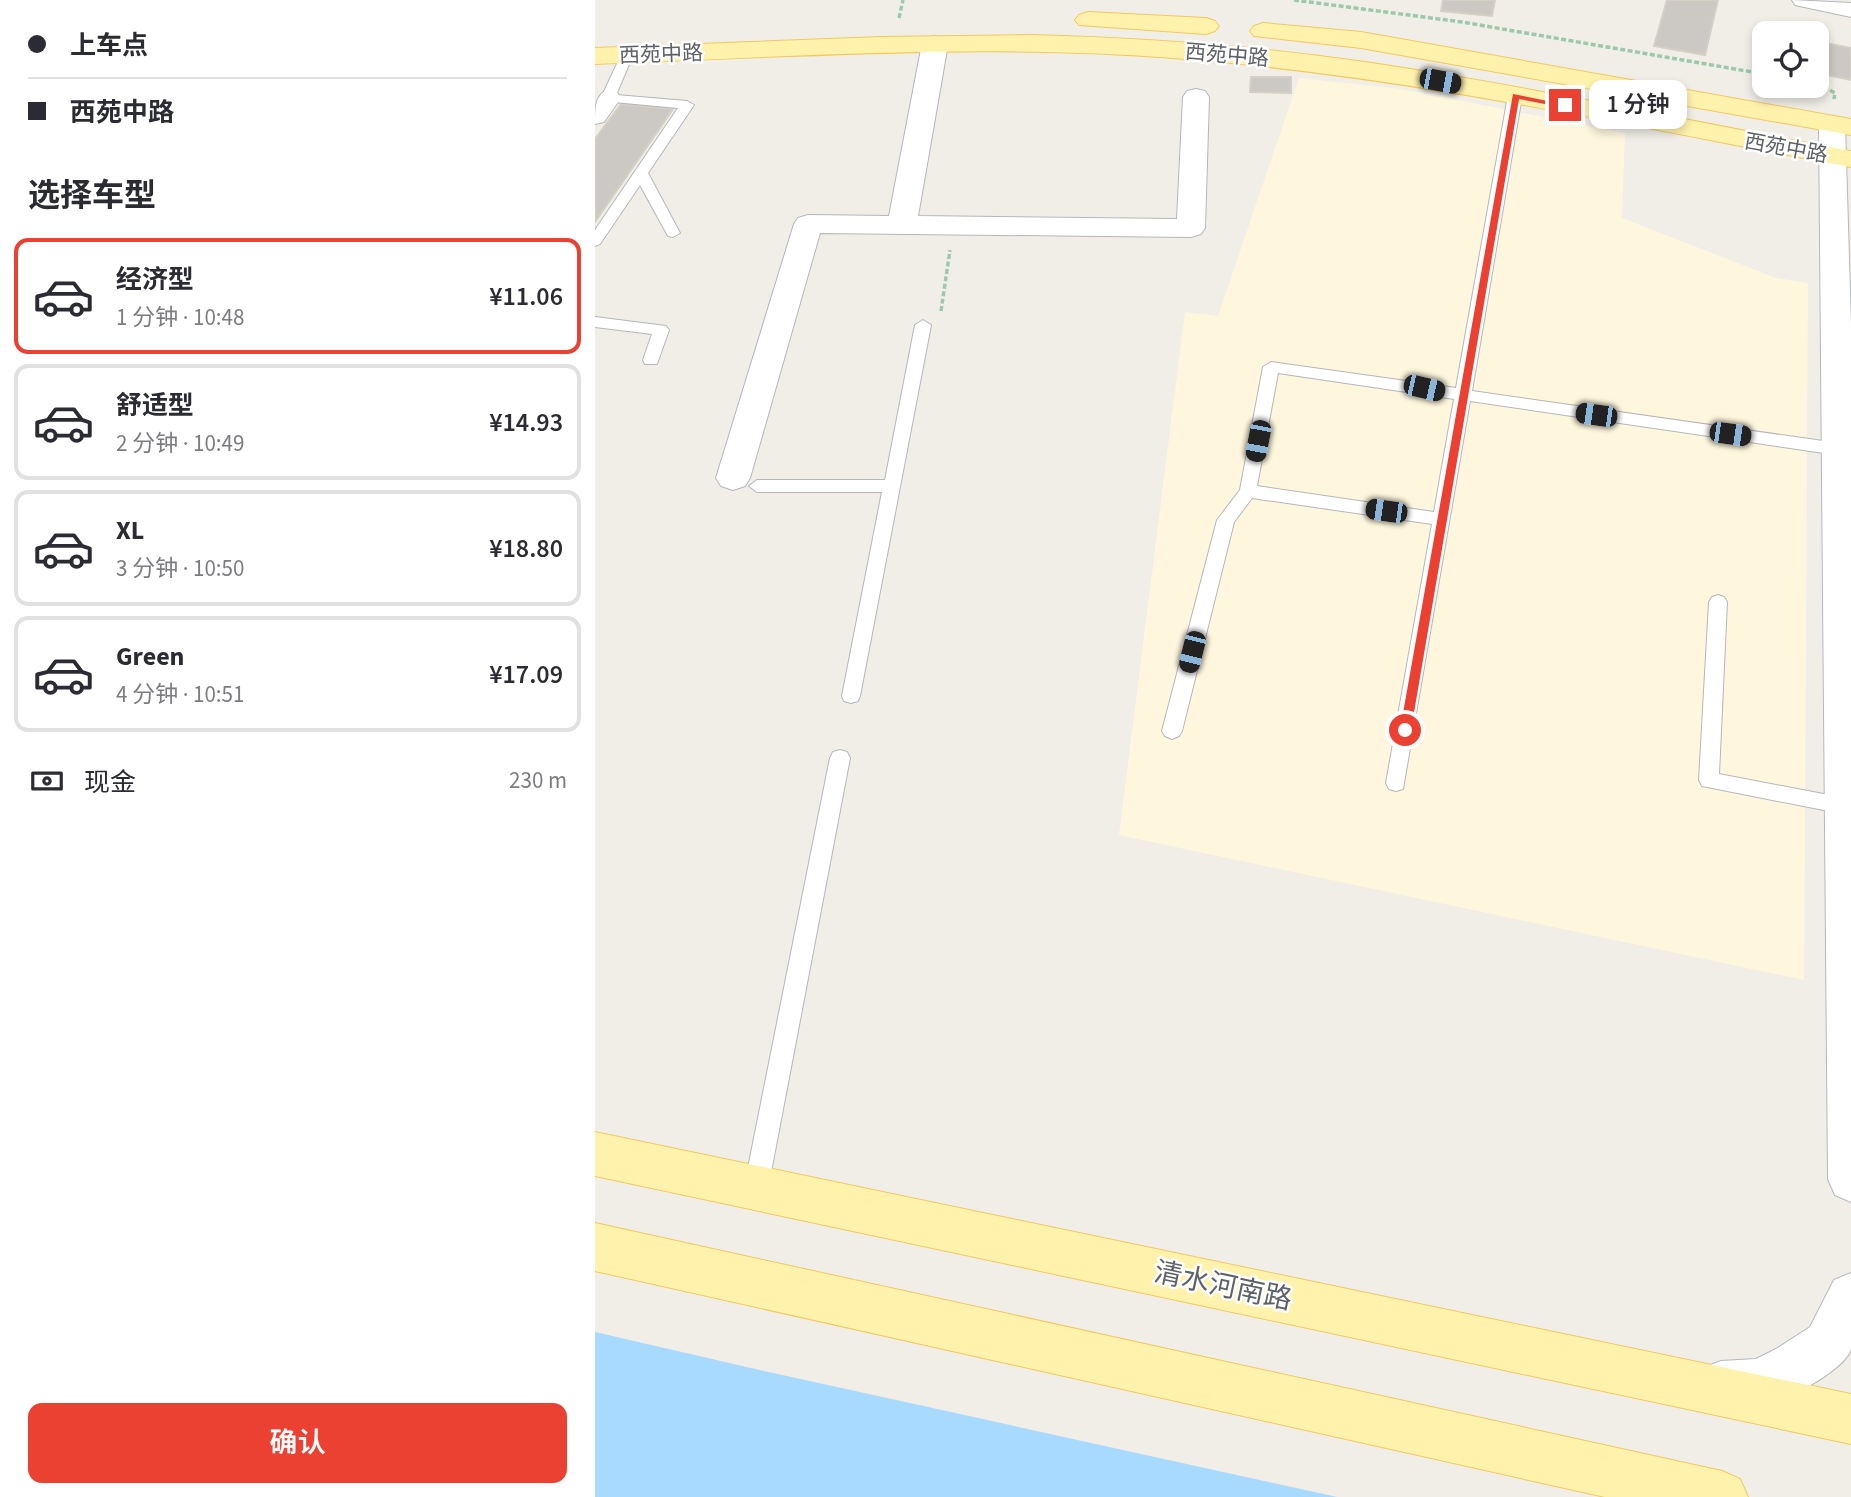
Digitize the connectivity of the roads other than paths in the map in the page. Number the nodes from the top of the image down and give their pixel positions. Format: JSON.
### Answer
{"nodes":[{"id":1,"x":1804,"y":0,"type":"edge"},
{"id":2,"x":901,"y":10,"type":"edge"},
{"id":3,"x":1851,"y":10,"type":"edge"},
{"id":4,"x":935,"y":44,"type":"junction"},
{"id":5,"x":627,"y":55,"type":"junction"},
{"id":6,"x":595,"y":56,"type":"edge"},
{"id":7,"x":1515,"y":96,"type":"junction"},
{"id":8,"x":1196,"y":97,"type":"dead end"},
{"id":9,"x":602,"y":107,"type":"edge"},
{"id":10,"x":1841,"y":141,"type":"edge"},
{"id":11,"x":641,"y":173,"type":"junction"},
{"id":12,"x":902,"y":225,"type":"junction"},
{"id":13,"x":673,"y":233,"type":"dead end"},
{"id":14,"x":595,"y":241,"type":"edge"},
{"id":15,"x":595,"y":322,"type":"edge"},
{"id":16,"x":923,"y":325,"type":"road end"},
{"id":17,"x":651,"y":360,"type":"dead end"},
{"id":18,"x":1462,"y":397,"type":"junction"},
{"id":19,"x":1837,"y":449,"type":"junction"},
{"id":20,"x":745,"y":482,"type":"joint"},
{"id":21,"x":892,"y":486,"type":"junction"},
{"id":22,"x":1248,"y":491,"type":"junction"},
{"id":23,"x":1441,"y":519,"type":"junction"},
{"id":24,"x":1718,"y":602,"type":"dead end"},
{"id":25,"x":851,"y":696,"type":"dead end"},
{"id":26,"x":1172,"y":732,"type":"dead end"},
{"id":27,"x":840,"y":758,"type":"dead end"},
{"id":28,"x":1397,"y":783,"type":"dead end"},
{"id":29,"x":1844,"y":806,"type":"junction"},
{"id":30,"x":595,"y":1154,"type":"edge"},
{"id":31,"x":1851,"y":1179,"type":"edge"},
{"id":32,"x":756,"y":1188,"type":"junction"},
{"id":33,"x":595,"y":1247,"type":"edge"},
{"id":34,"x":1851,"y":1297,"type":"edge"},
{"id":35,"x":1703,"y":1388,"type":"junction"},
{"id":36,"x":1851,"y":1419,"type":"edge"},
{"id":37,"x":1722,"y":1497,"type":"edge"}],
"edges":[{"from":1,"to":3,"type":"street"},
{"from":2,"to":10,"type":"main road","name":"西苑中路"},
{"from":4,"to":5,"type":"main road","name":"西苑中路"},
{"from":4,"to":7,"type":"main road","name":"西苑中路"},
{"from":4,"to":12,"type":"street"},
{"from":5,"to":6,"type":"main road","name":"西苑中路"},
{"from":5,"to":9,"type":"lane"},
{"from":7,"to":10,"type":"main road","name":"西苑中路"},
{"from":7,"to":18,"type":"lane"},
{"from":8,"to":12,"type":"street"},
{"from":9,"to":11,"type":"lane"},
{"from":10,"to":19,"type":"street"},
{"from":11,"to":13,"type":"lane"},
{"from":11,"to":14,"type":"lane"},
{"from":12,"to":20,"type":"street"},
{"from":15,"to":17,"type":"lane"},
{"from":16,"to":21,"type":"lane"},
{"from":18,"to":19,"type":"lane"},
{"from":18,"to":22,"type":"lane"},
{"from":18,"to":23,"type":"lane"},
{"from":19,"to":29,"type":"street"},
{"from":20,"to":21,"type":"lane"},
{"from":21,"to":25,"type":"lane"},
{"from":22,"to":23,"type":"lane"},
{"from":22,"to":26,"type":"lane"},
{"from":23,"to":28,"type":"lane"},
{"from":24,"to":29,"type":"lane"},
{"from":27,"to":32,"type":"lane"},
{"from":29,"to":31,"type":"street"},
{"from":30,"to":32,"type":"main road","name":"清水河南路"},
{"from":32,"to":35,"type":"main road","name":"清水河南路"},
{"from":33,"to":37,"type":"main road"},
{"from":34,"to":35,"type":"street"},
{"from":35,"to":36,"type":"main road","name":"清水河南路"}]}
